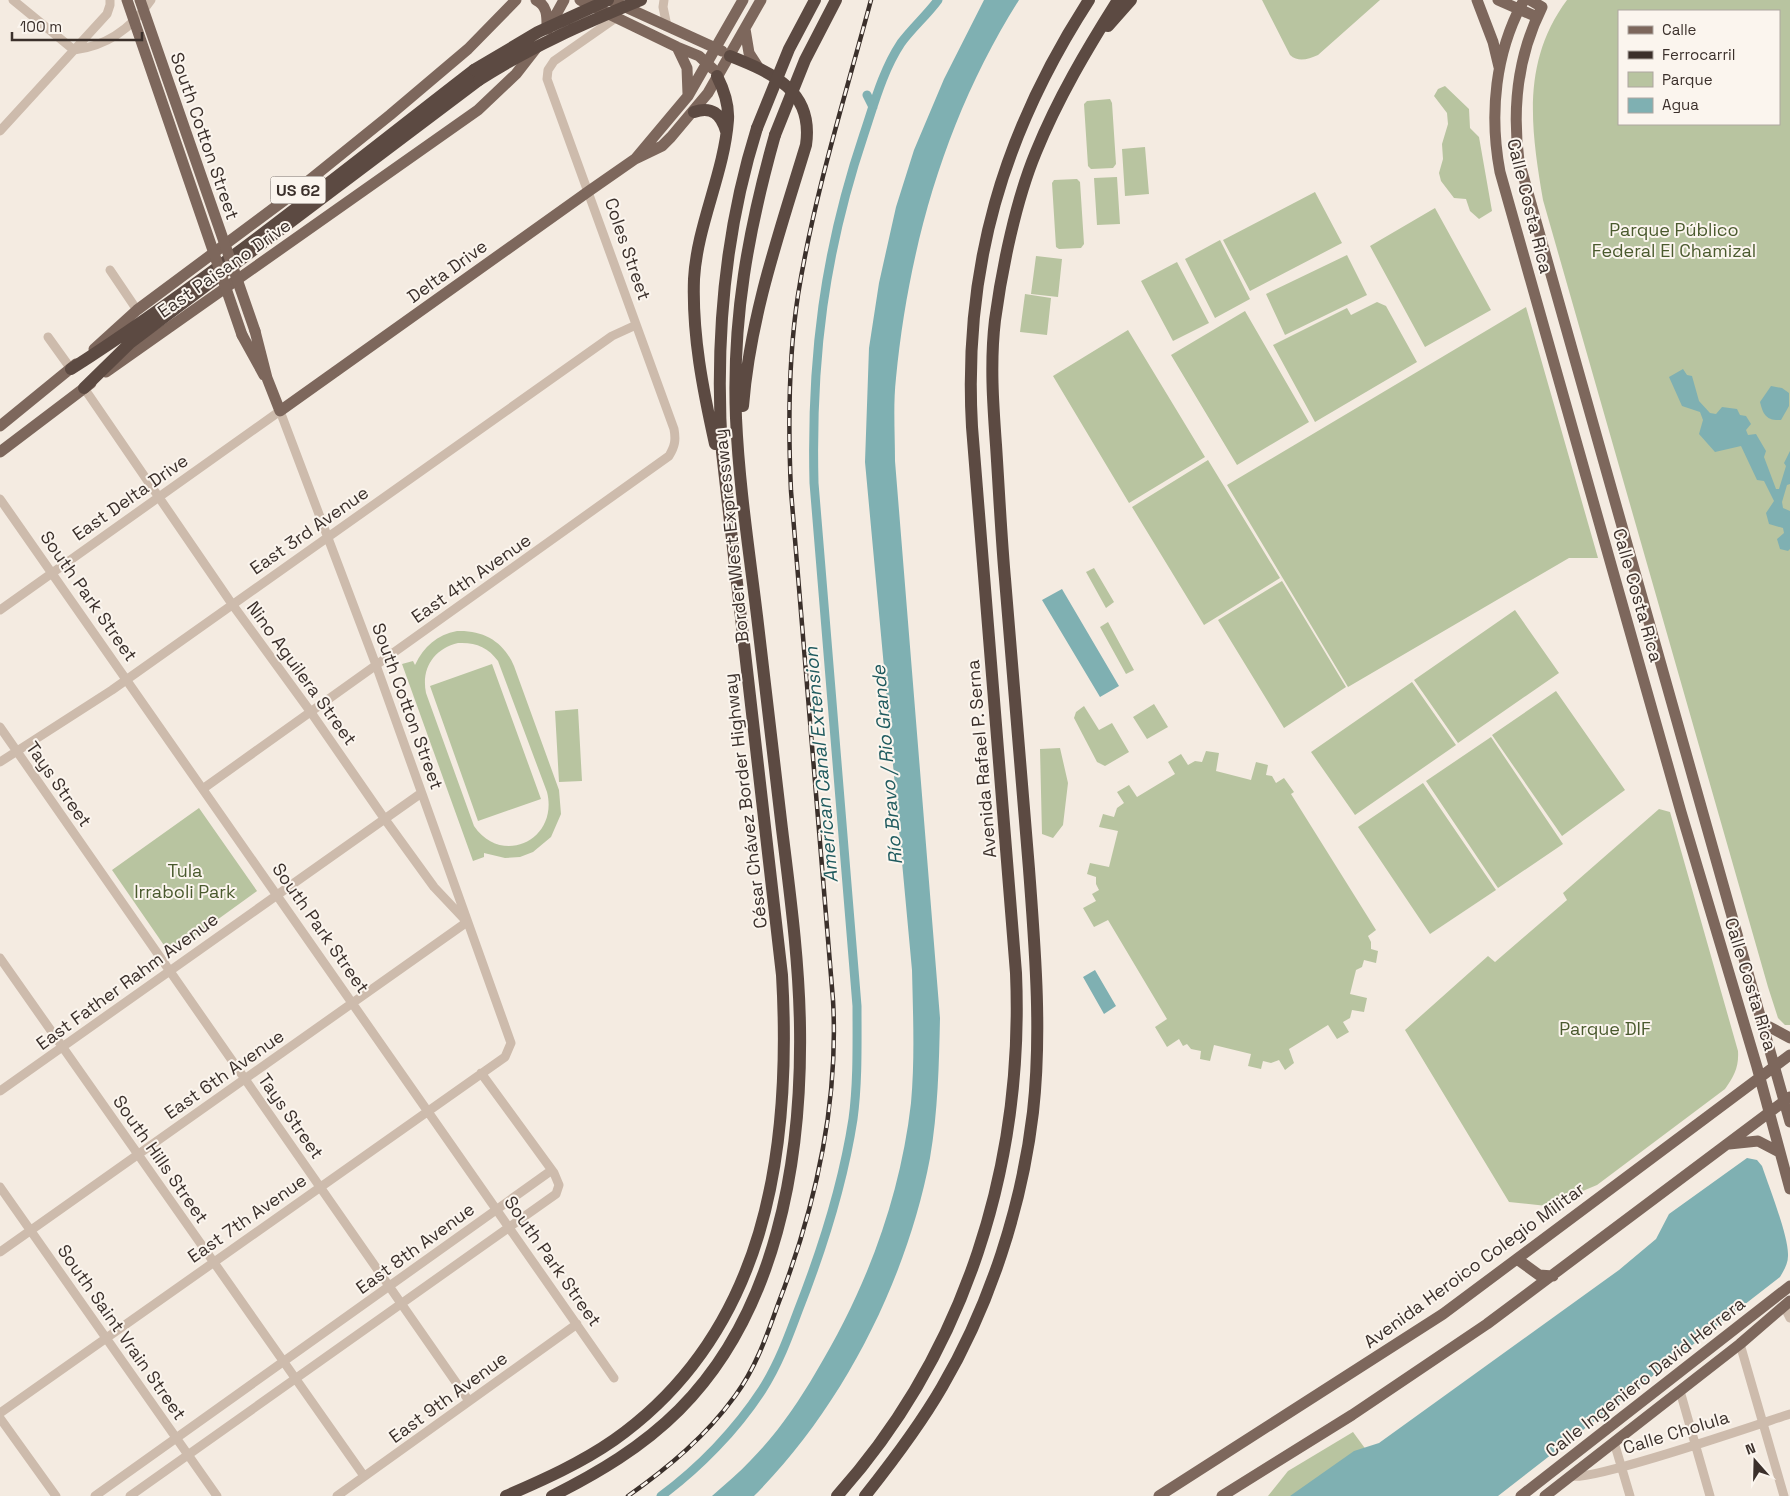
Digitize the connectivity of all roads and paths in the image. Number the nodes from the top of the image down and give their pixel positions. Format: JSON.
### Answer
{"nodes":[{"id":1,"x":13,"y":0,"type":"edge"},
{"id":2,"x":110,"y":0,"type":"edge"},
{"id":3,"x":127,"y":0,"type":"edge"},
{"id":4,"x":140,"y":0,"type":"edge"},
{"id":5,"x":151,"y":0,"type":"edge"},
{"id":6,"x":516,"y":0,"type":"edge"},
{"id":7,"x":526,"y":0,"type":"edge"},
{"id":8,"x":536,"y":0,"type":"edge"},
{"id":9,"x":564,"y":0,"type":"edge"},
{"id":10,"x":580,"y":0,"type":"edge"},
{"id":11,"x":641,"y":0,"type":"edge"},
{"id":12,"x":664,"y":0,"type":"edge"},
{"id":13,"x":743,"y":0,"type":"edge"},
{"id":14,"x":761,"y":0,"type":"edge"},
{"id":15,"x":815,"y":0,"type":"edge"},
{"id":16,"x":836,"y":0,"type":"edge"},
{"id":17,"x":1089,"y":0,"type":"edge"},
{"id":18,"x":1118,"y":0,"type":"edge"},
{"id":19,"x":1131,"y":0,"type":"edge"},
{"id":20,"x":1477,"y":0,"type":"edge"},
{"id":21,"x":1498,"y":0,"type":"edge"},
{"id":22,"x":1530,"y":0,"type":"edge"},
{"id":23,"x":615,"y":1,"type":"edge"},
{"id":24,"x":1521,"y":4,"type":"edge"},
{"id":25,"x":596,"y":8,"type":"junction"},
{"id":26,"x":1542,"y":8,"type":"edge"},
{"id":27,"x":508,"y":10,"type":"junction"},
{"id":28,"x":617,"y":17,"type":"junction"},
{"id":29,"x":141,"y":22,"type":"junction"},
{"id":30,"x":667,"y":26,"type":"junction"},
{"id":31,"x":745,"y":29,"type":"junction"},
{"id":32,"x":548,"y":31,"type":"junction"},
{"id":33,"x":1092,"y":42,"type":"junction"},
{"id":34,"x":677,"y":47,"type":"junction"},
{"id":35,"x":717,"y":48,"type":"junction"},
{"id":36,"x":74,"y":50,"type":"junction"},
{"id":37,"x":730,"y":56,"type":"junction"},
{"id":38,"x":708,"y":63,"type":"junction"},
{"id":39,"x":758,"y":67,"type":"junction"},
{"id":40,"x":1499,"y":68,"type":"junction"},
{"id":41,"x":477,"y":75,"type":"junction"},
{"id":42,"x":717,"y":76,"type":"junction"},
{"id":43,"x":688,"y":96,"type":"junction"},
{"id":44,"x":694,"y":112,"type":"junction"},
{"id":45,"x":0,"y":131,"type":"edge"},
{"id":46,"x":726,"y":132,"type":"junction"},
{"id":47,"x":635,"y":159,"type":"junction"},
{"id":48,"x":589,"y":191,"type":"junction"},
{"id":49,"x":110,"y":270,"type":"dead end"},
{"id":50,"x":138,"y":310,"type":"junction"},
{"id":51,"x":636,"y":324,"type":"junction"},
{"id":52,"x":48,"y":337,"type":"dead end"},
{"id":53,"x":71,"y":369,"type":"junction"},
{"id":54,"x":267,"y":378,"type":"junction"},
{"id":55,"x":84,"y":388,"type":"junction"},
{"id":56,"x":280,"y":411,"type":"junction"},
{"id":57,"x":0,"y":426,"type":"edge"},
{"id":58,"x":676,"y":440,"type":"joint"},
{"id":59,"x":0,"y":452,"type":"edge"},
{"id":60,"x":739,"y":456,"type":"junction"},
{"id":61,"x":160,"y":496,"type":"junction"},
{"id":62,"x":0,"y":499,"type":"edge"},
{"id":63,"x":728,"y":500,"type":"junction"},
{"id":64,"x":326,"y":537,"type":"junction"},
{"id":65,"x":52,"y":572,"type":"junction"},
{"id":66,"x":232,"y":604,"type":"junction"},
{"id":67,"x":0,"y":610,"type":"edge"},
{"id":68,"x":376,"y":665,"type":"junction"},
{"id":69,"x":127,"y":679,"type":"junction"},
{"id":70,"x":310,"y":711,"type":"junction"},
{"id":71,"x":0,"y":727,"type":"edge"},
{"id":72,"x":16,"y":751,"type":"junction"},
{"id":73,"x":0,"y":762,"type":"edge"},
{"id":74,"x":204,"y":788,"type":"junction"},
{"id":75,"x":420,"y":794,"type":"junction"},
{"id":76,"x":384,"y":818,"type":"junction"},
{"id":77,"x":1707,"y":827,"type":"junction"},
{"id":78,"x":1687,"y":834,"type":"junction"},
{"id":79,"x":276,"y":895,"type":"junction"},
{"id":80,"x":467,"y":922,"type":"junction"},
{"id":81,"x":0,"y":958,"type":"edge"},
{"id":82,"x":169,"y":970,"type":"junction"},
{"id":83,"x":354,"y":1003,"type":"junction"},
{"id":84,"x":1764,"y":1024,"type":"junction"},
{"id":85,"x":1790,"y":1038,"type":"edge"},
{"id":86,"x":62,"y":1047,"type":"junction"},
{"id":87,"x":510,"y":1047,"type":"joint"},
{"id":88,"x":1790,"y":1055,"type":"edge"},
{"id":89,"x":1776,"y":1066,"type":"junction"},
{"id":90,"x":481,"y":1073,"type":"junction"},
{"id":91,"x":1760,"y":1078,"type":"junction"},
{"id":92,"x":245,"y":1079,"type":"junction"},
{"id":93,"x":0,"y":1091,"type":"edge"},
{"id":94,"x":1787,"y":1099,"type":"edge"},
{"id":95,"x":429,"y":1111,"type":"junction"},
{"id":96,"x":1768,"y":1113,"type":"junction"},
{"id":97,"x":1790,"y":1122,"type":"edge"},
{"id":98,"x":1725,"y":1145,"type":"junction"},
{"id":99,"x":1779,"y":1152,"type":"junction"},
{"id":100,"x":138,"y":1155,"type":"junction"},
{"id":101,"x":552,"y":1170,"type":"junction"},
{"id":102,"x":321,"y":1186,"type":"junction"},
{"id":103,"x":0,"y":1187,"type":"edge"},
{"id":104,"x":1790,"y":1189,"type":"edge"},
{"id":105,"x":497,"y":1210,"type":"junction"},
{"id":106,"x":510,"y":1227,"type":"junction"},
{"id":107,"x":30,"y":1230,"type":"junction"},
{"id":108,"x":0,"y":1252,"type":"edge"},
{"id":109,"x":1518,"y":1259,"type":"junction"},
{"id":110,"x":214,"y":1262,"type":"junction"},
{"id":111,"x":1553,"y":1276,"type":"junction"},
{"id":112,"x":390,"y":1286,"type":"junction"},
{"id":113,"x":1790,"y":1286,"type":"edge"},
{"id":114,"x":402,"y":1303,"type":"junction"},
{"id":115,"x":1787,"y":1303,"type":"edge"},
{"id":116,"x":1790,"y":1318,"type":"edge"},
{"id":117,"x":578,"y":1324,"type":"junction"},
{"id":118,"x":106,"y":1338,"type":"junction"},
{"id":119,"x":1740,"y":1344,"type":"junction"},
{"id":120,"x":283,"y":1363,"type":"junction"},
{"id":121,"x":614,"y":1378,"type":"dead end"},
{"id":122,"x":295,"y":1379,"type":"junction"},
{"id":123,"x":1680,"y":1391,"type":"junction"},
{"id":124,"x":469,"y":1401,"type":"junction"},
{"id":125,"x":0,"y":1413,"type":"edge"},
{"id":126,"x":1790,"y":1414,"type":"edge"},
{"id":127,"x":0,"y":1418,"type":"edge"},
{"id":128,"x":1763,"y":1423,"type":"junction"},
{"id":129,"x":176,"y":1438,"type":"junction"},
{"id":130,"x":1614,"y":1442,"type":"junction"},
{"id":131,"x":1696,"y":1444,"type":"junction"},
{"id":132,"x":188,"y":1455,"type":"junction"},
{"id":133,"x":1622,"y":1465,"type":"junction"},
{"id":134,"x":364,"y":1476,"type":"junction"},
{"id":135,"x":1571,"y":1476,"type":"junction"},
{"id":136,"x":1546,"y":1495,"type":"edge"},
{"id":137,"x":56,"y":1496,"type":"edge"},
{"id":138,"x":95,"y":1496,"type":"edge"},
{"id":139,"x":130,"y":1496,"type":"edge"},
{"id":140,"x":217,"y":1496,"type":"edge"},
{"id":141,"x":337,"y":1496,"type":"edge"},
{"id":142,"x":506,"y":1496,"type":"edge"},
{"id":143,"x":552,"y":1496,"type":"edge"},
{"id":144,"x":838,"y":1496,"type":"edge"},
{"id":145,"x":865,"y":1496,"type":"edge"},
{"id":146,"x":1158,"y":1496,"type":"edge"},
{"id":147,"x":1222,"y":1496,"type":"edge"},
{"id":148,"x":1521,"y":1496,"type":"edge"},
{"id":149,"x":1630,"y":1496,"type":"edge"},
{"id":150,"x":1710,"y":1496,"type":"edge"},
{"id":151,"x":1784,"y":1496,"type":"edge"}],
"edges":[{"from":1,"to":36,"type":"street"},
{"from":2,"to":36,"type":"street"},
{"from":3,"to":29,"type":"main road","bridge":true},
{"from":4,"to":29,"type":"main road","bridge":true},
{"from":5,"to":36,"type":"street"},
{"from":6,"to":27,"type":"main road","name":"East Paisano Drive","number":"US 62"},
{"from":7,"to":27,"type":"main road"},
{"from":8,"to":32,"type":"main road"},
{"from":9,"to":32,"type":"main road","name":"East Paisano Drive","number":"US 62"},
{"from":10,"to":25,"type":"main road"},
{"from":11,"to":41,"type":"highway","bridge":true},
{"from":12,"to":30,"type":"street"},
{"from":13,"to":35,"type":"main road","name":"Delta Drive"},
{"from":14,"to":31,"type":"main road","name":"Delta Drive"},
{"from":15,"to":63,"type":"highway","name":"César Chávez Border Highway","bridge":true},
{"from":16,"to":60,"type":"highway","name":"Border West Expressway","bridge":true},
{"from":17,"to":144,"type":"highway","name":"Avenida Rafael P. Serna"},
{"from":18,"to":33,"type":"highway"},
{"from":19,"to":33,"type":"highway"},
{"from":20,"to":40,"type":"main road"},
{"from":21,"to":24,"type":"main road"},
{"from":22,"to":26,"type":"main road"},
{"from":23,"to":30,"type":"main road"},
{"from":23,"to":41,"type":"highway","bridge":true},
{"from":24,"to":26,"type":"main road"},
{"from":24,"to":40,"type":"main road","name":"Calle Costa Rica"},
{"from":25,"to":28,"type":"main road"},
{"from":25,"to":32,"type":"main road"},
{"from":26,"to":77,"type":"main road","name":"Calle Costa Rica"},
{"from":27,"to":50,"type":"main road","name":"East Paisano Drive","number":"US 62"},
{"from":28,"to":34,"type":"main road"},
{"from":28,"to":48,"type":"street","name":"Coles Street"},
{"from":29,"to":54,"type":"main road","name":"South Cotton Street","bridge":true},
{"from":29,"to":54,"type":"main road","name":"South Cotton Street","bridge":true},
{"from":30,"to":35,"type":"main road"},
{"from":31,"to":37,"type":"main road","name":"Delta Drive"},
{"from":31,"to":39,"type":"main road"},
{"from":32,"to":55,"type":"main road","name":"East Paisano Drive","number":"US 62"},
{"from":33,"to":145,"type":"highway"},
{"from":34,"to":38,"type":"main road"},
{"from":34,"to":43,"type":"main road"},
{"from":35,"to":37,"type":"main road"},
{"from":35,"to":38,"type":"main road","name":"Delta Drive"},
{"from":36,"to":45,"type":"street"},
{"from":37,"to":39,"type":"highway"},
{"from":37,"to":42,"type":"main road","name":"Delta Drive"},
{"from":38,"to":42,"type":"main road"},
{"from":38,"to":43,"type":"main road","name":"Delta Drive"},
{"from":39,"to":60,"type":"highway"},
{"from":40,"to":78,"type":"main road","name":"Calle Costa Rica"},
{"from":41,"to":53,"type":"highway"},
{"from":41,"to":55,"type":"highway"},
{"from":42,"to":44,"type":"main road","name":"Delta Drive"},
{"from":42,"to":46,"type":"highway"},
{"from":43,"to":47,"type":"main road","name":"Delta Drive"},
{"from":44,"to":46,"type":"highway"},
{"from":44,"to":47,"type":"main road","name":"Delta Drive"},
{"from":46,"to":63,"type":"highway"},
{"from":47,"to":48,"type":"main road","name":"Delta Drive"},
{"from":48,"to":51,"type":"street","name":"Coles Street"},
{"from":48,"to":56,"type":"main road","name":"Delta Drive"},
{"from":49,"to":50,"type":"street"},
{"from":50,"to":53,"type":"main road","name":"East Paisano Drive","number":"US 62"},
{"from":51,"to":58,"type":"street","name":"Coles Street"},
{"from":51,"to":64,"type":"street","name":"East 3rd Avenue"},
{"from":52,"to":53,"type":"street"},
{"from":53,"to":57,"type":"main road","name":"East Paisano Drive","number":"US 62"},
{"from":54,"to":56,"type":"main road","name":"South Cotton Street"},
{"from":55,"to":59,"type":"main road","name":"East Paisano Drive","number":"US 62"},
{"from":55,"to":61,"type":"street","name":"Nino Aguilera Street"},
{"from":56,"to":61,"type":"street","name":"East Delta Drive"},
{"from":56,"to":64,"type":"street","name":"South Cotton Street"},
{"from":58,"to":68,"type":"street","name":"East 4th Avenue"},
{"from":60,"to":143,"type":"highway","name":"Border West Expressway"},
{"from":61,"to":65,"type":"street","name":"East Delta Drive"},
{"from":61,"to":66,"type":"street","name":"Nino Aguilera Street"},
{"from":62,"to":65,"type":"street","name":"South Park Street"},
{"from":63,"to":142,"type":"highway","name":"César Chávez Border Highway"},
{"from":64,"to":66,"type":"street","name":"East 3rd Avenue"},
{"from":64,"to":68,"type":"street","name":"South Cotton Street"},
{"from":65,"to":67,"type":"street","name":"East Delta Drive"},
{"from":65,"to":69,"type":"street","name":"South Park Street"},
{"from":66,"to":69,"type":"street","name":"East 3rd Avenue"},
{"from":66,"to":70,"type":"street","name":"Nino Aguilera Street"},
{"from":68,"to":70,"type":"street","name":"East 4th Avenue"},
{"from":68,"to":75,"type":"street","name":"South Cotton Street"},
{"from":69,"to":72,"type":"street","name":"East 3rd Avenue"},
{"from":69,"to":74,"type":"street","name":"South Park Street"},
{"from":70,"to":74,"type":"street","name":"East 4th Avenue"},
{"from":70,"to":76,"type":"street","name":"Nino Aguilera Street"},
{"from":71,"to":72,"type":"street","name":"Tays Street"},
{"from":72,"to":73,"type":"street","name":"East 3rd Avenue"},
{"from":72,"to":82,"type":"street","name":"Tays Street"},
{"from":74,"to":79,"type":"street","name":"South Park Street"},
{"from":75,"to":76,"type":"street","name":"East Father Rahm Avenue"},
{"from":75,"to":80,"type":"street","name":"South Cotton Street"},
{"from":76,"to":79,"type":"street","name":"East Father Rahm Avenue"},
{"from":76,"to":80,"type":"street","name":"Nino Aguilera Street"},
{"from":77,"to":78,"type":"main road"},
{"from":77,"to":84,"type":"main road","name":"Calle Costa Rica"},
{"from":78,"to":91,"type":"main road","name":"Calle Costa Rica"},
{"from":79,"to":82,"type":"street","name":"East Father Rahm Avenue"},
{"from":79,"to":83,"type":"street","name":"South Park Street"},
{"from":80,"to":83,"type":"street","name":"East 6th Avenue"},
{"from":80,"to":87,"type":"street","name":"South Cotton Street"},
{"from":81,"to":86,"type":"street","name":"South Hills Street"},
{"from":82,"to":86,"type":"street","name":"East Father Rahm Avenue"},
{"from":82,"to":92,"type":"street","name":"Tays Street"},
{"from":83,"to":92,"type":"street","name":"East 6th Avenue"},
{"from":83,"to":95,"type":"street","name":"South Park Street"},
{"from":84,"to":85,"type":"main road"},
{"from":84,"to":89,"type":"main road","name":"Calle Costa Rica"},
{"from":86,"to":93,"type":"street","name":"East Father Rahm Avenue"},
{"from":86,"to":100,"type":"street","name":"South Hills Street"},
{"from":87,"to":90,"type":"street","name":"East 7th Avenue"},
{"from":88,"to":89,"type":"main road","name":"Avenida Heroico Colegio Militar"},
{"from":89,"to":91,"type":"main road","name":"Avenida Heroico Colegio Militar"},
{"from":89,"to":94,"type":"main road","name":"Calle Costa Rica"},
{"from":90,"to":95,"type":"street","name":"East 7th Avenue"},
{"from":90,"to":101,"type":"street"},
{"from":91,"to":96,"type":"main road","name":"Calle Costa Rica"},
{"from":91,"to":109,"type":"main road","name":"Avenida Heroico Colegio Militar"},
{"from":92,"to":100,"type":"street","name":"East 6th Avenue"},
{"from":92,"to":102,"type":"street","name":"Tays Street"},
{"from":94,"to":96,"type":"main road"},
{"from":94,"to":97,"type":"main road","name":"Calle Costa Rica"},
{"from":95,"to":102,"type":"street","name":"East 7th Avenue"},
{"from":95,"to":105,"type":"street","name":"South Park Street"},
{"from":96,"to":98,"type":"main road"},
{"from":96,"to":99,"type":"main road","name":"Calle Costa Rica"},
{"from":98,"to":99,"type":"main road"},
{"from":98,"to":111,"type":"main road"},
{"from":99,"to":104,"type":"main road","name":"Calle Costa Rica"},
{"from":100,"to":107,"type":"street","name":"East 6th Avenue"},
{"from":100,"to":110,"type":"street","name":"South Hills Street"},
{"from":101,"to":105,"type":"street","name":"East 8th Avenue"},
{"from":101,"to":106,"type":"street","name":"East 8th Avenue"},
{"from":102,"to":110,"type":"street","name":"East 7th Avenue"},
{"from":102,"to":112,"type":"street","name":"Tays Street"},
{"from":103,"to":107,"type":"street","name":"South Saint Vrain Street"},
{"from":105,"to":106,"type":"street","name":"South Park Street"},
{"from":105,"to":112,"type":"street","name":"East 8th Avenue"},
{"from":106,"to":114,"type":"street","name":"East 8th Avenue"},
{"from":106,"to":117,"type":"street","name":"South Park Street"},
{"from":107,"to":108,"type":"street","name":"East 6th Avenue"},
{"from":107,"to":118,"type":"street","name":"South Saint Vrain Street"},
{"from":109,"to":111,"type":"main road"},
{"from":109,"to":146,"type":"main road","name":"Avenida Heroico Colegio Militar"},
{"from":110,"to":118,"type":"street","name":"East 7th Avenue"},
{"from":110,"to":120,"type":"street","name":"South Hills Street"},
{"from":111,"to":147,"type":"main road"},
{"from":112,"to":114,"type":"street","name":"Tays Street"},
{"from":112,"to":120,"type":"street","name":"East 8th Avenue"},
{"from":113,"to":148,"type":"main road","name":"Calle Ingeniero David Herrera"},
{"from":114,"to":122,"type":"street","name":"East 8th Avenue"},
{"from":114,"to":124,"type":"street","name":"Tays Street"},
{"from":115,"to":116,"type":"street"},
{"from":115,"to":119,"type":"main road","name":"Calle Ingeniero David Herrera"},
{"from":117,"to":121,"type":"street","name":"South Park Street"},
{"from":117,"to":124,"type":"street","name":"East 9th Avenue"},
{"from":118,"to":125,"type":"street","name":"East 7th Avenue"},
{"from":118,"to":129,"type":"street","name":"South Saint Vrain Street"},
{"from":119,"to":123,"type":"main road","name":"Calle Ingeniero David Herrera"},
{"from":119,"to":128,"type":"street"},
{"from":120,"to":122,"type":"street","name":"South Hills Street"},
{"from":120,"to":129,"type":"street","name":"East 8th Avenue"},
{"from":122,"to":132,"type":"street","name":"East 8th Avenue"},
{"from":122,"to":134,"type":"street","name":"South Hills Street"},
{"from":123,"to":130,"type":"main road","name":"Calle Ingeniero David Herrera"},
{"from":123,"to":131,"type":"street"},
{"from":124,"to":134,"type":"street","name":"East 9th Avenue"},
{"from":126,"to":128,"type":"street","name":"Calle Cholula"},
{"from":127,"to":137,"type":"street"},
{"from":128,"to":131,"type":"street","name":"Calle Cholula"},
{"from":128,"to":151,"type":"street"},
{"from":129,"to":132,"type":"street","name":"South Saint Vrain Street"},
{"from":129,"to":138,"type":"street","name":"East 8th Avenue"},
{"from":130,"to":133,"type":"street"},
{"from":130,"to":135,"type":"main road","name":"Calle Ingeniero David Herrera"},
{"from":131,"to":133,"type":"street","name":"Calle Cholula"},
{"from":131,"to":150,"type":"street"},
{"from":132,"to":139,"type":"street","name":"East 8th Avenue"},
{"from":132,"to":140,"type":"street","name":"South Saint Vrain Street"},
{"from":133,"to":135,"type":"street","name":"Calle Cholula"},
{"from":133,"to":149,"type":"street"},
{"from":134,"to":141,"type":"street","name":"East 9th Avenue"},
{"from":135,"to":136,"type":"main road","name":"Calle Ingeniero David Herrera"}]}
